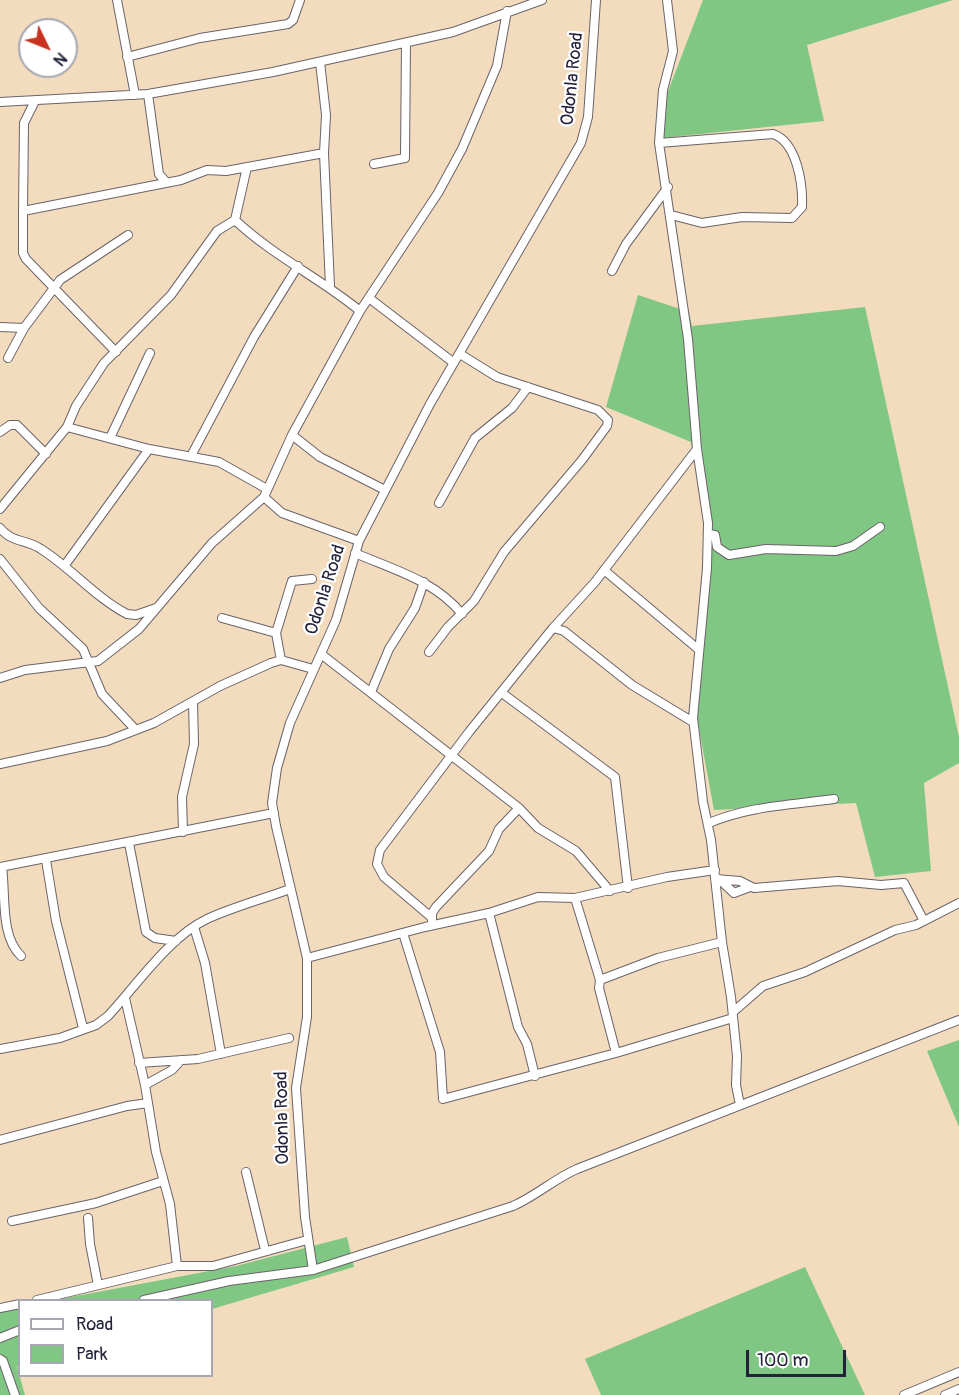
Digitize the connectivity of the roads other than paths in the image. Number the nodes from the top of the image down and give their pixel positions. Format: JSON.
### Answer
{"nodes":[{"id":1,"x":117,"y":0,"type":"edge"},
{"id":2,"x":300,"y":0,"type":"edge"},
{"id":3,"x":543,"y":0,"type":"edge"},
{"id":4,"x":596,"y":0,"type":"edge"},
{"id":5,"x":667,"y":0,"type":"edge"},
{"id":6,"x":507,"y":11,"type":"junction"},
{"id":7,"x":406,"y":43,"type":"junction"},
{"id":8,"x":127,"y":57,"type":"junction"},
{"id":9,"x":321,"y":62,"type":"junction"},
{"id":10,"x":148,"y":94,"type":"junction"},
{"id":11,"x":135,"y":95,"type":"junction"},
{"id":12,"x":35,"y":101,"type":"junction"},
{"id":13,"x":0,"y":102,"type":"edge"},
{"id":14,"x":659,"y":143,"type":"junction"},
{"id":15,"x":324,"y":153,"type":"junction"},
{"id":16,"x":374,"y":164,"type":"dead end"},
{"id":17,"x":248,"y":167,"type":"junction"},
{"id":18,"x":159,"y":174,"type":"junction"},
{"id":19,"x":166,"y":182,"type":"junction"},
{"id":20,"x":153,"y":185,"type":"junction"},
{"id":21,"x":668,"y":187,"type":"junction"},
{"id":22,"x":23,"y":211,"type":"junction"},
{"id":23,"x":671,"y":215,"type":"junction"},
{"id":24,"x":235,"y":220,"type":"junction"},
{"id":25,"x":128,"y":235,"type":"dead end"},
{"id":26,"x":298,"y":266,"type":"junction"},
{"id":27,"x":612,"y":271,"type":"dead end"},
{"id":28,"x":330,"y":286,"type":"junction"},
{"id":29,"x":53,"y":288,"type":"junction"},
{"id":30,"x":369,"y":298,"type":"junction"},
{"id":31,"x":360,"y":311,"type":"junction"},
{"id":32,"x":0,"y":327,"type":"edge"},
{"id":33,"x":24,"y":328,"type":"junction"},
{"id":34,"x":116,"y":352,"type":"junction"},
{"id":35,"x":150,"y":353,"type":"dead end"},
{"id":36,"x":459,"y":354,"type":"junction"},
{"id":37,"x":8,"y":358,"type":"dead end"},
{"id":38,"x":454,"y":363,"type":"junction"},
{"id":39,"x":528,"y":387,"type":"junction"},
{"id":40,"x":67,"y":428,"type":"junction"},
{"id":41,"x":0,"y":432,"type":"edge"},
{"id":42,"x":292,"y":435,"type":"junction"},
{"id":43,"x":110,"y":438,"type":"junction"},
{"id":44,"x":697,"y":449,"type":"junction"},
{"id":45,"x":149,"y":450,"type":"junction"},
{"id":46,"x":46,"y":454,"type":"junction"},
{"id":47,"x":191,"y":456,"type":"junction"},
{"id":48,"x":385,"y":490,"type":"junction"},
{"id":49,"x":265,"y":493,"type":"junction"},
{"id":50,"x":439,"y":503,"type":"dead end"},
{"id":51,"x":0,"y":509,"type":"edge"},
{"id":52,"x":880,"y":527,"type":"dead end"},
{"id":53,"x":0,"y":528,"type":"edge"},
{"id":54,"x":708,"y":534,"type":"junction"},
{"id":55,"x":359,"y":541,"type":"junction"},
{"id":56,"x":355,"y":553,"type":"junction"},
{"id":57,"x":0,"y":560,"type":"edge"},
{"id":58,"x":65,"y":564,"type":"junction"},
{"id":59,"x":604,"y":570,"type":"junction"},
{"id":60,"x":312,"y":579,"type":"dead end"},
{"id":61,"x":424,"y":582,"type":"junction"},
{"id":62,"x":159,"y":606,"type":"junction"},
{"id":63,"x":462,"y":614,"type":"junction"},
{"id":64,"x":222,"y":618,"type":"dead end"},
{"id":65,"x":553,"y":628,"type":"junction"},
{"id":66,"x":276,"y":633,"type":"junction"},
{"id":67,"x":698,"y":649,"type":"junction"},
{"id":68,"x":429,"y":652,"type":"dead end"},
{"id":69,"x":321,"y":654,"type":"junction"},
{"id":70,"x":281,"y":660,"type":"junction"},
{"id":71,"x":90,"y":664,"type":"junction"},
{"id":72,"x":313,"y":669,"type":"junction"},
{"id":73,"x":0,"y":678,"type":"edge"},
{"id":74,"x":371,"y":692,"type":"junction"},
{"id":75,"x":502,"y":693,"type":"junction"},
{"id":76,"x":193,"y":702,"type":"junction"},
{"id":77,"x":693,"y":722,"type":"junction"},
{"id":78,"x":134,"y":728,"type":"junction"},
{"id":79,"x":452,"y":755,"type":"junction"},
{"id":80,"x":0,"y":764,"type":"edge"},
{"id":81,"x":834,"y":799,"type":"dead end"},
{"id":82,"x":519,"y":808,"type":"junction"},
{"id":83,"x":274,"y":813,"type":"junction"},
{"id":84,"x":708,"y":823,"type":"junction"},
{"id":85,"x":183,"y":832,"type":"junction"},
{"id":86,"x":129,"y":843,"type":"junction"},
{"id":87,"x":46,"y":860,"type":"junction"},
{"id":88,"x":1,"y":867,"type":"edge"},
{"id":89,"x":716,"y":876,"type":"junction"},
{"id":90,"x":628,"y":888,"type":"junction"},
{"id":91,"x":290,"y":889,"type":"junction"},
{"id":92,"x":610,"y":891,"type":"junction"},
{"id":93,"x":575,"y":898,"type":"junction"},
{"id":94,"x":959,"y":903,"type":"edge"},
{"id":95,"x":420,"y":906,"type":"junction"},
{"id":96,"x":437,"y":906,"type":"junction"},
{"id":97,"x":489,"y":913,"type":"junction"},
{"id":98,"x":453,"y":920,"type":"junction"},
{"id":99,"x":432,"y":921,"type":"junction"},
{"id":100,"x":924,"y":921,"type":"junction"},
{"id":101,"x":194,"y":927,"type":"junction"},
{"id":102,"x":403,"y":933,"type":"junction"},
{"id":103,"x":176,"y":941,"type":"junction"},
{"id":104,"x":722,"y":942,"type":"junction"},
{"id":105,"x":21,"y":956,"type":"dead end"},
{"id":106,"x":307,"y":958,"type":"junction"},
{"id":107,"x":600,"y":980,"type":"junction"},
{"id":108,"x":731,"y":997,"type":"junction"},
{"id":109,"x":125,"y":998,"type":"junction"},
{"id":110,"x":742,"y":1002,"type":"junction"},
{"id":111,"x":733,"y":1015,"type":"junction"},
{"id":112,"x":959,"y":1020,"type":"edge"},
{"id":113,"x":83,"y":1028,"type":"junction"},
{"id":114,"x":289,"y":1038,"type":"dead end"},
{"id":115,"x":0,"y":1049,"type":"edge"},
{"id":116,"x":616,"y":1053,"type":"junction"},
{"id":117,"x":221,"y":1054,"type":"junction"},
{"id":118,"x":181,"y":1060,"type":"junction"},
{"id":119,"x":139,"y":1063,"type":"junction"},
{"id":120,"x":535,"y":1076,"type":"junction"},
{"id":121,"x":145,"y":1085,"type":"junction"},
{"id":122,"x":148,"y":1103,"type":"junction"},
{"id":123,"x":740,"y":1105,"type":"junction"},
{"id":124,"x":0,"y":1140,"type":"edge"},
{"id":125,"x":246,"y":1172,"type":"dead end"},
{"id":126,"x":163,"y":1181,"type":"junction"},
{"id":127,"x":96,"y":1203,"type":"junction"},
{"id":128,"x":78,"y":1207,"type":"junction"},
{"id":129,"x":88,"y":1218,"type":"junction"},
{"id":130,"x":12,"y":1221,"type":"dead end"},
{"id":131,"x":307,"y":1240,"type":"junction"},
{"id":132,"x":265,"y":1250,"type":"junction"},
{"id":133,"x":177,"y":1266,"type":"junction"},
{"id":134,"x":313,"y":1270,"type":"junction"},
{"id":135,"x":98,"y":1285,"type":"junction"},
{"id":136,"x":41,"y":1299,"type":"edge"},
{"id":137,"x":148,"y":1299,"type":"edge"},
{"id":138,"x":18,"y":1304,"type":"edge"},
{"id":139,"x":0,"y":1308,"type":"edge"},
{"id":140,"x":18,"y":1331,"type":"edge"},
{"id":141,"x":0,"y":1338,"type":"edge"},
{"id":142,"x":0,"y":1359,"type":"edge"},
{"id":143,"x":959,"y":1372,"type":"edge"},
{"id":144,"x":959,"y":1389,"type":"edge"},
{"id":145,"x":15,"y":1395,"type":"edge"},
{"id":146,"x":904,"y":1395,"type":"edge"},
{"id":147,"x":945,"y":1395,"type":"edge"}],
"edges":[{"from":1,"to":8,"type":"street"},
{"from":2,"to":8,"type":"street"},
{"from":3,"to":6,"type":"street"},
{"from":4,"to":36,"type":"street","name":"Odonla Road"},
{"from":5,"to":14,"type":"street"},
{"from":6,"to":7,"type":"street"},
{"from":6,"to":30,"type":"street"},
{"from":7,"to":9,"type":"street"},
{"from":7,"to":16,"type":"street"},
{"from":8,"to":11,"type":"street"},
{"from":9,"to":10,"type":"street"},
{"from":9,"to":15,"type":"street"},
{"from":10,"to":11,"type":"street"},
{"from":10,"to":18,"type":"street"},
{"from":11,"to":12,"type":"street"},
{"from":12,"to":13,"type":"street"},
{"from":12,"to":22,"type":"street"},
{"from":14,"to":21,"type":"street"},
{"from":14,"to":23,"type":"street"},
{"from":15,"to":17,"type":"street"},
{"from":15,"to":28,"type":"street"},
{"from":17,"to":19,"type":"street"},
{"from":17,"to":24,"type":"street"},
{"from":18,"to":19,"type":"street"},
{"from":18,"to":20,"type":"street"},
{"from":19,"to":20,"type":"street"},
{"from":20,"to":22,"type":"street"},
{"from":21,"to":23,"type":"street"},
{"from":21,"to":27,"type":"street"},
{"from":22,"to":29,"type":"street"},
{"from":23,"to":44,"type":"street"},
{"from":24,"to":26,"type":"street"},
{"from":24,"to":34,"type":"street"},
{"from":25,"to":29,"type":"street"},
{"from":26,"to":28,"type":"street"},
{"from":26,"to":47,"type":"street"},
{"from":28,"to":31,"type":"street"},
{"from":29,"to":33,"type":"street"},
{"from":29,"to":34,"type":"street"},
{"from":30,"to":31,"type":"street"},
{"from":30,"to":38,"type":"street"},
{"from":31,"to":42,"type":"street"},
{"from":32,"to":33,"type":"street"},
{"from":33,"to":37,"type":"street"},
{"from":34,"to":40,"type":"street"},
{"from":35,"to":43,"type":"street"},
{"from":36,"to":38,"type":"street","name":"Odonla Road"},
{"from":36,"to":39,"type":"street"},
{"from":38,"to":48,"type":"street","name":"Odonla Road"},
{"from":39,"to":50,"type":"street"},
{"from":39,"to":63,"type":"street"},
{"from":40,"to":43,"type":"street"},
{"from":40,"to":46,"type":"street"},
{"from":41,"to":46,"type":"street"},
{"from":42,"to":48,"type":"street"},
{"from":42,"to":49,"type":"street"},
{"from":43,"to":45,"type":"street"},
{"from":44,"to":54,"type":"street"},
{"from":44,"to":59,"type":"street"},
{"from":45,"to":47,"type":"street"},
{"from":45,"to":58,"type":"street"},
{"from":46,"to":51,"type":"street"},
{"from":47,"to":49,"type":"street"},
{"from":48,"to":55,"type":"street","name":"Odonla Road"},
{"from":49,"to":55,"type":"street"},
{"from":49,"to":62,"type":"street"},
{"from":52,"to":54,"type":"street"},
{"from":53,"to":58,"type":"street"},
{"from":54,"to":67,"type":"street"},
{"from":55,"to":56,"type":"street","name":"Odonla Road"},
{"from":56,"to":61,"type":"street"},
{"from":56,"to":69,"type":"street","name":"Odonla Road"},
{"from":57,"to":71,"type":"street"},
{"from":58,"to":62,"type":"street"},
{"from":59,"to":65,"type":"street"},
{"from":59,"to":67,"type":"street"},
{"from":60,"to":66,"type":"street"},
{"from":61,"to":63,"type":"street"},
{"from":61,"to":74,"type":"street"},
{"from":62,"to":71,"type":"street"},
{"from":63,"to":68,"type":"street"},
{"from":64,"to":66,"type":"street"},
{"from":65,"to":75,"type":"street"},
{"from":65,"to":77,"type":"street"},
{"from":66,"to":70,"type":"street"},
{"from":67,"to":77,"type":"street"},
{"from":69,"to":72,"type":"street","name":"Odonla Road"},
{"from":69,"to":74,"type":"street"},
{"from":70,"to":72,"type":"street"},
{"from":70,"to":76,"type":"street"},
{"from":71,"to":73,"type":"street"},
{"from":71,"to":78,"type":"street"},
{"from":72,"to":83,"type":"street","name":"Odonla Road"},
{"from":74,"to":79,"type":"street"},
{"from":75,"to":79,"type":"street"},
{"from":75,"to":90,"type":"street"},
{"from":76,"to":78,"type":"street"},
{"from":76,"to":85,"type":"street"},
{"from":77,"to":84,"type":"street"},
{"from":78,"to":80,"type":"street"},
{"from":79,"to":82,"type":"street"},
{"from":79,"to":95,"type":"street"},
{"from":81,"to":84,"type":"street"},
{"from":82,"to":92,"type":"street"},
{"from":82,"to":96,"type":"street"},
{"from":83,"to":85,"type":"street"},
{"from":83,"to":91,"type":"street","name":"Odonla Road"},
{"from":84,"to":89,"type":"street"},
{"from":85,"to":86,"type":"street"},
{"from":86,"to":87,"type":"street"},
{"from":86,"to":103,"type":"street"},
{"from":87,"to":88,"type":"street"},
{"from":87,"to":113,"type":"street"},
{"from":88,"to":105,"type":"street"},
{"from":89,"to":90,"type":"street"},
{"from":89,"to":100,"type":"street"},
{"from":89,"to":104,"type":"street"},
{"from":90,"to":92,"type":"street"},
{"from":91,"to":101,"type":"street"},
{"from":91,"to":106,"type":"street","name":"Odonla Road"},
{"from":92,"to":93,"type":"street"},
{"from":93,"to":97,"type":"street"},
{"from":93,"to":107,"type":"street"},
{"from":94,"to":100,"type":"street"},
{"from":95,"to":96,"type":"street"},
{"from":95,"to":99,"type":"street"},
{"from":96,"to":98,"type":"street"},
{"from":96,"to":99,"type":"street"},
{"from":97,"to":98,"type":"street"},
{"from":97,"to":120,"type":"street"},
{"from":98,"to":99,"type":"street"},
{"from":99,"to":102,"type":"street"},
{"from":100,"to":110,"type":"street"},
{"from":101,"to":103,"type":"street"},
{"from":101,"to":117,"type":"street"},
{"from":102,"to":106,"type":"street"},
{"from":102,"to":120,"type":"street"},
{"from":103,"to":109,"type":"street"},
{"from":104,"to":107,"type":"street"},
{"from":104,"to":108,"type":"street"},
{"from":106,"to":131,"type":"street","name":"Odonla Road"},
{"from":107,"to":116,"type":"street"},
{"from":108,"to":110,"type":"street"},
{"from":108,"to":111,"type":"street"},
{"from":109,"to":113,"type":"street"},
{"from":109,"to":119,"type":"street"},
{"from":110,"to":111,"type":"street"},
{"from":111,"to":116,"type":"street"},
{"from":111,"to":123,"type":"street"},
{"from":112,"to":123,"type":"street"},
{"from":113,"to":115,"type":"street"},
{"from":114,"to":117,"type":"street"},
{"from":116,"to":120,"type":"street"},
{"from":117,"to":118,"type":"street"},
{"from":118,"to":119,"type":"street"},
{"from":118,"to":121,"type":"street"},
{"from":119,"to":121,"type":"street"},
{"from":121,"to":122,"type":"street"},
{"from":122,"to":124,"type":"street"},
{"from":122,"to":126,"type":"street"},
{"from":123,"to":134,"type":"street"},
{"from":125,"to":132,"type":"street"},
{"from":126,"to":127,"type":"street"},
{"from":126,"to":133,"type":"street"},
{"from":127,"to":128,"type":"street"},
{"from":127,"to":129,"type":"street"},
{"from":128,"to":129,"type":"street"},
{"from":128,"to":130,"type":"street"},
{"from":129,"to":135,"type":"street"},
{"from":131,"to":132,"type":"street"},
{"from":131,"to":134,"type":"street","name":"Odonla Road"},
{"from":132,"to":133,"type":"street"},
{"from":133,"to":135,"type":"street"},
{"from":134,"to":137,"type":"street"},
{"from":135,"to":136,"type":"street"},
{"from":138,"to":139,"type":"street"},
{"from":140,"to":141,"type":"street"},
{"from":142,"to":145,"type":"street"},
{"from":143,"to":146,"type":"street"},
{"from":144,"to":147,"type":"street"}]}
